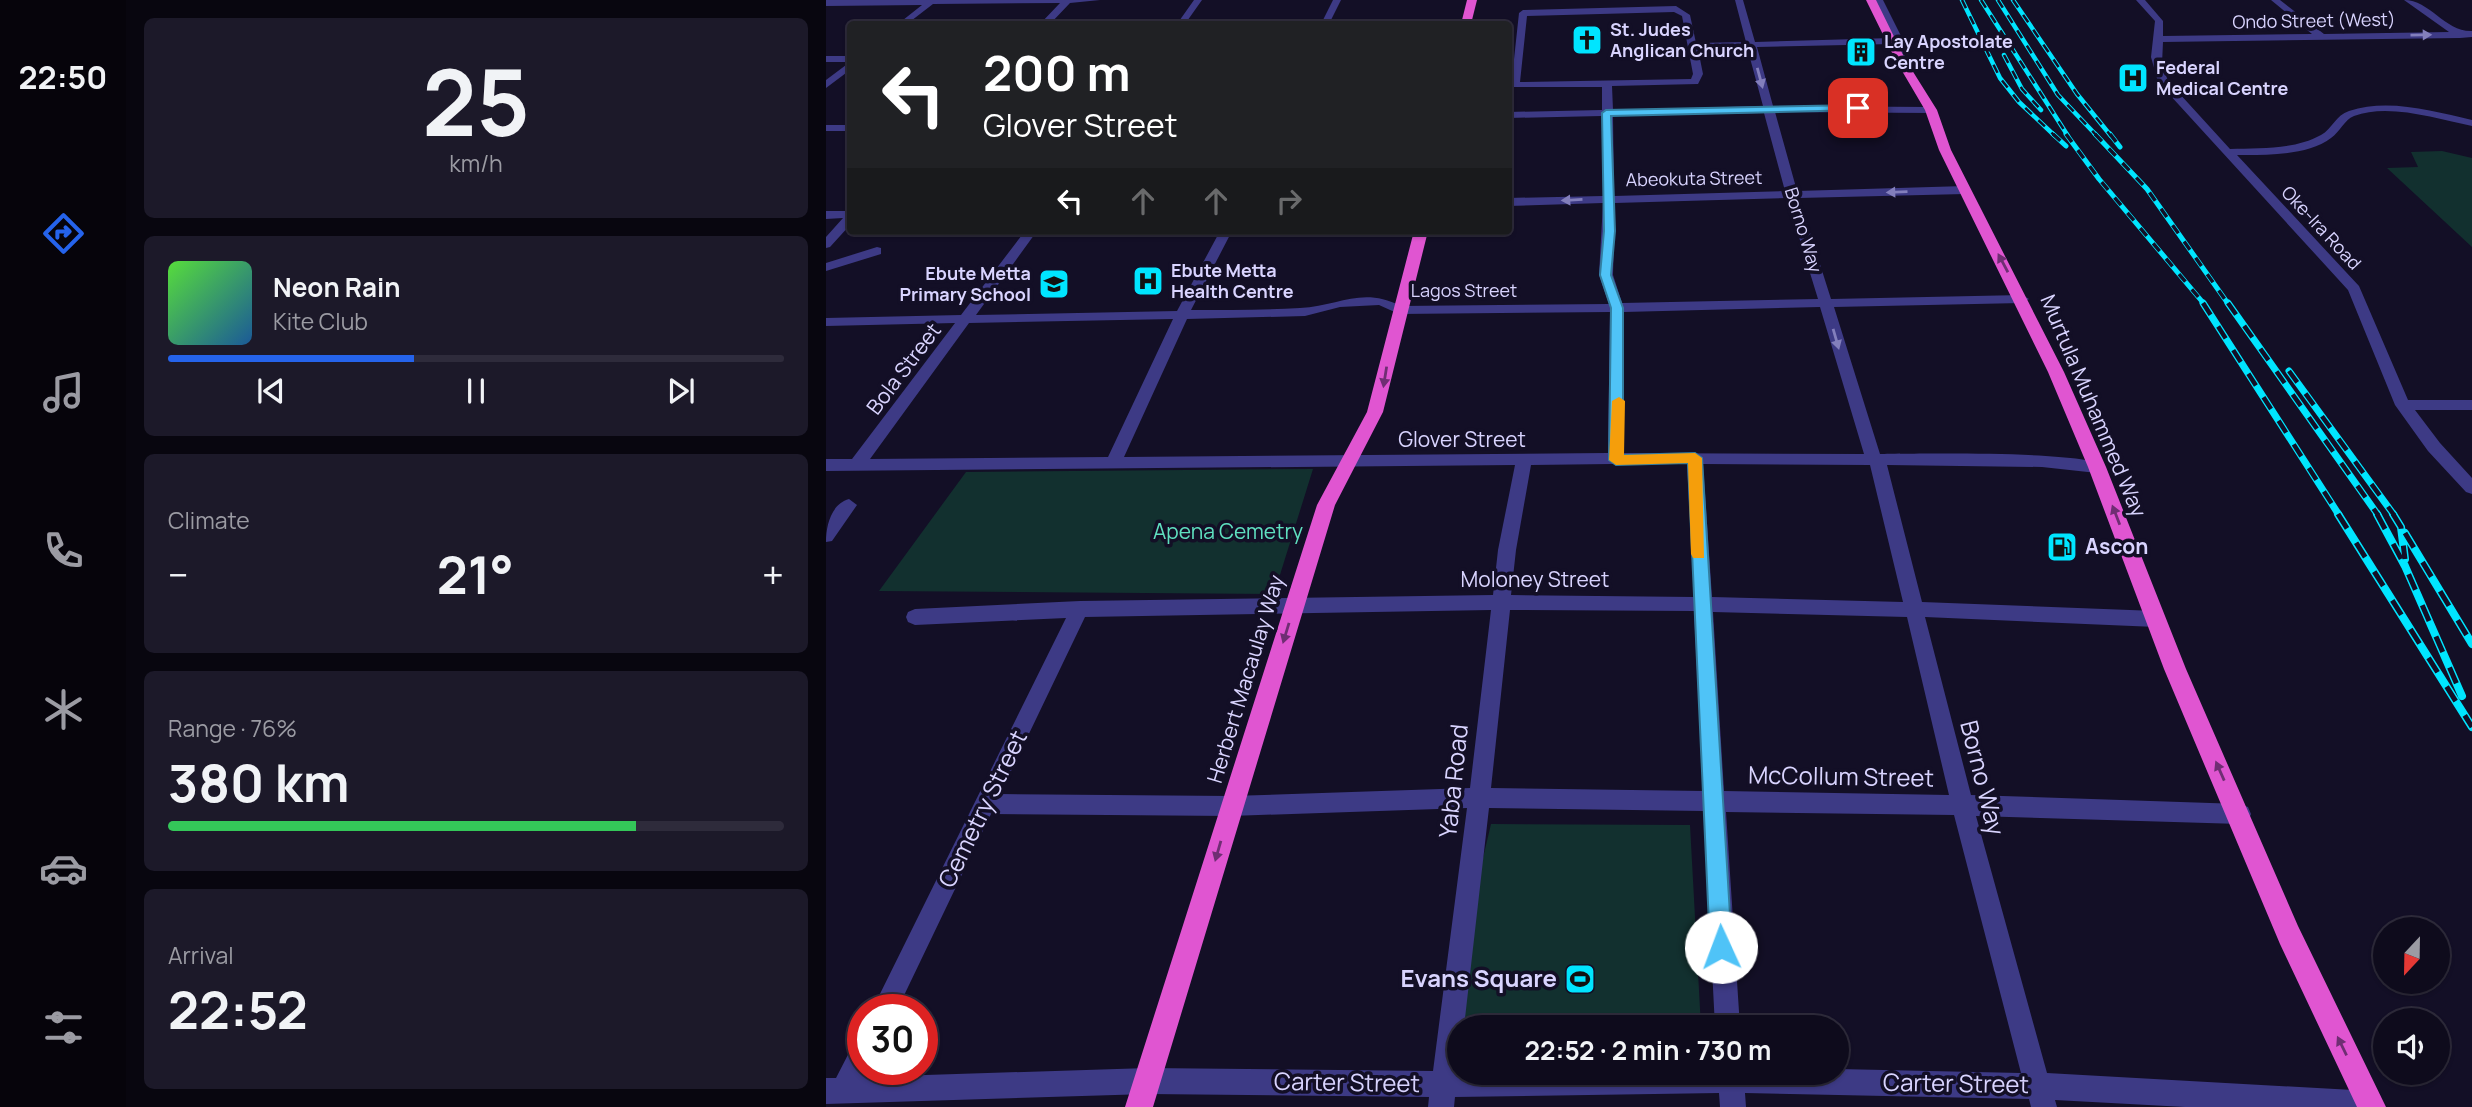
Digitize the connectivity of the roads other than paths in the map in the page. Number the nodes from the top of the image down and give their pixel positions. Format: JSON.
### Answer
{"nodes":[{"id":1,"x":1068,"y":0,"type":"edge"},
{"id":2,"x":1096,"y":0,"type":"edge"},
{"id":3,"x":1198,"y":0,"type":"edge"},
{"id":4,"x":1337,"y":0,"type":"edge"},
{"id":5,"x":1472,"y":0,"type":"edge"},
{"id":6,"x":1739,"y":0,"type":"edge"},
{"id":7,"x":1871,"y":0,"type":"edge"},
{"id":8,"x":1879,"y":0,"type":"edge"},
{"id":9,"x":2140,"y":0,"type":"edge"},
{"id":10,"x":2275,"y":0,"type":"edge"},
{"id":11,"x":2408,"y":0,"type":"edge"},
{"id":12,"x":932,"y":1,"type":"edge"},
{"id":13,"x":826,"y":3,"type":"edge"},
{"id":14,"x":1603,"y":5,"type":"edge"},
{"id":15,"x":906,"y":21,"type":"edge"},
{"id":16,"x":1048,"y":21,"type":"edge"},
{"id":17,"x":1183,"y":21,"type":"edge"},
{"id":18,"x":1326,"y":21,"type":"edge"},
{"id":19,"x":1467,"y":21,"type":"edge"},
{"id":20,"x":2168,"y":21,"type":"junction"},
{"id":21,"x":2460,"y":34,"type":"junction"},
{"id":22,"x":2472,"y":34,"type":"edge"},
{"id":23,"x":2321,"y":36,"type":"junction"},
{"id":24,"x":2199,"y":38,"type":"junction"},
{"id":25,"x":2157,"y":39,"type":"junction"},
{"id":26,"x":2472,"y":42,"type":"edge"},
{"id":27,"x":1751,"y":45,"type":"junction"},
{"id":28,"x":1693,"y":46,"type":"junction"},
{"id":29,"x":1514,"y":50,"type":"edge"},
{"id":30,"x":1896,"y":50,"type":"junction"},
{"id":31,"x":826,"y":59,"type":"edge"},
{"id":32,"x":847,"y":59,"type":"edge"},
{"id":33,"x":847,"y":68,"type":"edge"},
{"id":34,"x":1607,"y":84,"type":"junction"},
{"id":35,"x":826,"y":85,"type":"edge"},
{"id":36,"x":1769,"y":109,"type":"junction"},
{"id":37,"x":1931,"y":110,"type":"junction"},
{"id":38,"x":1606,"y":113,"type":"junction"},
{"id":39,"x":1512,"y":115,"type":"edge"},
{"id":40,"x":2472,"y":124,"type":"edge"},
{"id":41,"x":826,"y":128,"type":"edge"},
{"id":42,"x":847,"y":128,"type":"edge"},
{"id":43,"x":2225,"y":152,"type":"junction"},
{"id":44,"x":1965,"y":190,"type":"junction"},
{"id":45,"x":1792,"y":195,"type":"junction"},
{"id":46,"x":1609,"y":198,"type":"junction"},
{"id":47,"x":1512,"y":202,"type":"edge"},
{"id":48,"x":826,"y":215,"type":"edge"},
{"id":49,"x":847,"y":216,"type":"edge"},
{"id":50,"x":847,"y":220,"type":"edge"},
{"id":51,"x":1028,"y":235,"type":"edge"},
{"id":52,"x":1224,"y":235,"type":"edge"},
{"id":53,"x":1420,"y":235,"type":"edge"},
{"id":54,"x":826,"y":244,"type":"edge"},
{"id":55,"x":877,"y":251,"type":"dead end"},
{"id":56,"x":826,"y":267,"type":"edge"},
{"id":57,"x":2022,"y":299,"type":"junction"},
{"id":58,"x":1825,"y":302,"type":"junction"},
{"id":59,"x":1617,"y":308,"type":"junction"},
{"id":60,"x":1399,"y":310,"type":"junction"},
{"id":61,"x":1182,"y":314,"type":"junction"},
{"id":62,"x":968,"y":318,"type":"junction"},
{"id":63,"x":826,"y":321,"type":"edge"},
{"id":64,"x":2403,"y":405,"type":"junction"},
{"id":65,"x":2472,"y":405,"type":"edge"},
{"id":66,"x":1695,"y":458,"type":"junction"},
{"id":67,"x":1876,"y":459,"type":"junction"},
{"id":68,"x":1350,"y":460,"type":"junction"},
{"id":69,"x":1616,"y":460,"type":"junction"},
{"id":70,"x":1114,"y":461,"type":"junction"},
{"id":71,"x":1524,"y":461,"type":"junction"},
{"id":72,"x":859,"y":463,"type":"junction"},
{"id":73,"x":826,"y":465,"type":"edge"},
{"id":74,"x":2097,"y":467,"type":"junction"},
{"id":75,"x":2472,"y":488,"type":"edge"},
{"id":76,"x":849,"y":505,"type":"dead end"},
{"id":77,"x":826,"y":536,"type":"edge"},
{"id":78,"x":1502,"y":602,"type":"junction"},
{"id":79,"x":1702,"y":603,"type":"junction"},
{"id":80,"x":1295,"y":605,"type":"junction"},
{"id":81,"x":1914,"y":607,"type":"junction"},
{"id":82,"x":1080,"y":608,"type":"junction"},
{"id":83,"x":915,"y":617,"type":"dead end"},
{"id":84,"x":2156,"y":619,"type":"junction"},
{"id":85,"x":1479,"y":799,"type":"junction"},
{"id":86,"x":1715,"y":802,"type":"junction"},
{"id":87,"x":986,"y":804,"type":"junction"},
{"id":88,"x":1962,"y":805,"type":"junction"},
{"id":89,"x":1231,"y":806,"type":"junction"},
{"id":90,"x":2240,"y":814,"type":"junction"},
{"id":91,"x":892,"y":994,"type":"edge"},
{"id":92,"x":1726,"y":1015,"type":"edge"},
{"id":93,"x":847,"y":1074,"type":"edge"},
{"id":94,"x":1148,"y":1081,"type":"junction"},
{"id":95,"x":1849,"y":1084,"type":"edge"},
{"id":96,"x":1594,"y":1085,"type":"edge"},
{"id":97,"x":1732,"y":1085,"type":"edge"},
{"id":98,"x":835,"y":1091,"type":"edge"},
{"id":99,"x":1442,"y":1095,"type":"edge"},
{"id":100,"x":2041,"y":1096,"type":"edge"},
{"id":101,"x":2372,"y":1106,"type":"edge"},
{"id":102,"x":1139,"y":1107,"type":"edge"},
{"id":103,"x":1734,"y":1107,"type":"edge"}],
"edges":[{"from":1,"to":2,"type":"street"},
{"from":1,"to":12,"type":"street"},
{"from":1,"to":16,"type":"street"},
{"from":3,"to":17,"type":"street"},
{"from":4,"to":18,"type":"street"},
{"from":5,"to":19,"type":"highway"},
{"from":6,"to":27,"type":"street","name":"Borno Way"},
{"from":7,"to":30,"type":"highway","name":"Murtula Muhammed Way"},
{"from":8,"to":30,"type":"street"},
{"from":9,"to":20,"type":"street"},
{"from":10,"to":23,"type":"street"},
{"from":11,"to":21,"type":"street"},
{"from":12,"to":13,"type":"street"},
{"from":12,"to":15,"type":"street"},
{"from":14,"to":28,"type":"street"},
{"from":14,"to":29,"type":"street"},
{"from":20,"to":24,"type":"street"},
{"from":20,"to":25,"type":"street","name":"Oke-Ira Road"},
{"from":21,"to":22,"type":"street","name":"Ondo Street (West)"},
{"from":23,"to":21,"type":"street","name":"Ondo Street (West)","one_way":true},
{"from":21,"to":26,"type":"street"},
{"from":23,"to":24,"type":"street","name":"Ondo Street (West)"},
{"from":24,"to":25,"type":"street","name":"Ondo Street (West)"},
{"from":25,"to":43,"type":"street","name":"Oke-Ira Road"},
{"from":27,"to":28,"type":"street"},
{"from":27,"to":30,"type":"street"},
{"from":27,"to":36,"type":"street","name":"Borno Way","one_way":true},
{"from":28,"to":34,"type":"street"},
{"from":29,"to":34,"type":"street"},
{"from":30,"to":37,"type":"highway","name":"Murtula Muhammed Way"},
{"from":31,"to":32,"type":"street"},
{"from":33,"to":35,"type":"street"},
{"from":34,"to":38,"type":"street"},
{"from":36,"to":37,"type":"street"},
{"from":36,"to":38,"type":"street"},
{"from":36,"to":45,"type":"street","name":"Borno Way"},
{"from":37,"to":44,"type":"highway","name":"Murtula Muhammed Way"},
{"from":38,"to":39,"type":"street"},
{"from":38,"to":46,"type":"street"},
{"from":40,"to":43,"type":"street"},
{"from":41,"to":42,"type":"street"},
{"from":43,"to":64,"type":"street","name":"Oke-Ira Road"},
{"from":44,"to":45,"type":"street","name":"Abeokuta Street","one_way":true},
{"from":57,"to":44,"type":"highway","name":"Murtula Muhammed Way","one_way":true},
{"from":45,"to":46,"type":"street","name":"Abeokuta Street"},
{"from":45,"to":58,"type":"street","name":"Borno Way"},
{"from":46,"to":47,"type":"street","name":"Abeokuta Street","one_way":true},
{"from":46,"to":59,"type":"street"},
{"from":48,"to":49,"type":"street"},
{"from":50,"to":54,"type":"street"},
{"from":51,"to":62,"type":"street","name":"Bola Street"},
{"from":52,"to":61,"type":"street"},
{"from":53,"to":60,"type":"highway","name":"Herbert Macaulay Way"},
{"from":55,"to":56,"type":"street"},
{"from":57,"to":58,"type":"street","name":"Lagos Street"},
{"from":57,"to":74,"type":"highway","name":"Murtula Muhammed Way"},
{"from":58,"to":59,"type":"street","name":"Lagos Street"},
{"from":58,"to":67,"type":"street","name":"Borno Way","one_way":true},
{"from":59,"to":60,"type":"street","name":"Lagos Street"},
{"from":59,"to":69,"type":"street"},
{"from":60,"to":61,"type":"street","name":"Lagos Street"},
{"from":60,"to":68,"type":"highway","name":"Herbert Macaulay Way","one_way":true},
{"from":61,"to":62,"type":"street","name":"Lagos Street"},
{"from":61,"to":70,"type":"street"},
{"from":62,"to":63,"type":"street","name":"Lagos Street"},
{"from":62,"to":72,"type":"street","name":"Bola Street"},
{"from":64,"to":65,"type":"street"},
{"from":64,"to":75,"type":"street","name":"Oke-Ira Road"},
{"from":66,"to":67,"type":"street","name":"Glover Street"},
{"from":66,"to":69,"type":"street","name":"Glover Street"},
{"from":66,"to":79,"type":"street"},
{"from":67,"to":74,"type":"street","name":"Glover Street"},
{"from":67,"to":81,"type":"street","name":"Borno Way"},
{"from":68,"to":70,"type":"street","name":"Glover Street"},
{"from":68,"to":71,"type":"street","name":"Glover Street"},
{"from":68,"to":80,"type":"highway","name":"Herbert Macaulay Way"},
{"from":69,"to":71,"type":"street","name":"Glover Street"},
{"from":70,"to":72,"type":"street","name":"Glover Street"},
{"from":71,"to":78,"type":"street","name":"Yaba Road"},
{"from":72,"to":73,"type":"street","name":"Glover Street"},
{"from":84,"to":74,"type":"highway","name":"Murtula Muhammed Way","one_way":true},
{"from":76,"to":77,"type":"street"},
{"from":78,"to":79,"type":"street","name":"Moloney Street"},
{"from":78,"to":80,"type":"street","name":"Moloney Street"},
{"from":78,"to":85,"type":"street","name":"Yaba Road"},
{"from":79,"to":81,"type":"street","name":"Moloney Street"},
{"from":79,"to":86,"type":"street"},
{"from":80,"to":82,"type":"street","name":"Moloney Street"},
{"from":80,"to":89,"type":"highway","name":"Herbert Macaulay Way","one_way":true},
{"from":81,"to":84,"type":"street","name":"Moloney Street"},
{"from":81,"to":88,"type":"street","name":"Borno Way"},
{"from":82,"to":83,"type":"street","name":"Moloney Street"},
{"from":82,"to":87,"type":"street","name":"Cemetry Street"},
{"from":90,"to":84,"type":"highway","name":"Murtula Muhammed Way","one_way":true},
{"from":85,"to":86,"type":"street","name":"McCollum Street"},
{"from":85,"to":89,"type":"street","name":"McCollum Street"},
{"from":85,"to":99,"type":"street","name":"Yaba Road"},
{"from":86,"to":88,"type":"street","name":"McCollum Street"},
{"from":86,"to":92,"type":"street"},
{"from":87,"to":89,"type":"street","name":"McCollum Street"},
{"from":87,"to":91,"type":"street","name":"Cemetry Street"},
{"from":88,"to":90,"type":"street","name":"McCollum Street"},
{"from":88,"to":100,"type":"street","name":"Borno Way"},
{"from":89,"to":94,"type":"highway","name":"Herbert Macaulay Way","one_way":true},
{"from":101,"to":90,"type":"highway","name":"Murtula Muhammed Way","one_way":true},
{"from":93,"to":98,"type":"street"},
{"from":94,"to":98,"type":"street","name":"Carter Street"},
{"from":94,"to":99,"type":"street","name":"Carter Street"},
{"from":94,"to":102,"type":"highway","name":"Herbert Macaulay Way"},
{"from":95,"to":100,"type":"street","name":"Carter Street"},
{"from":96,"to":99,"type":"street","name":"Carter Street"},
{"from":97,"to":103,"type":"street"},
{"from":100,"to":101,"type":"street","name":"Carter Street"}]}
